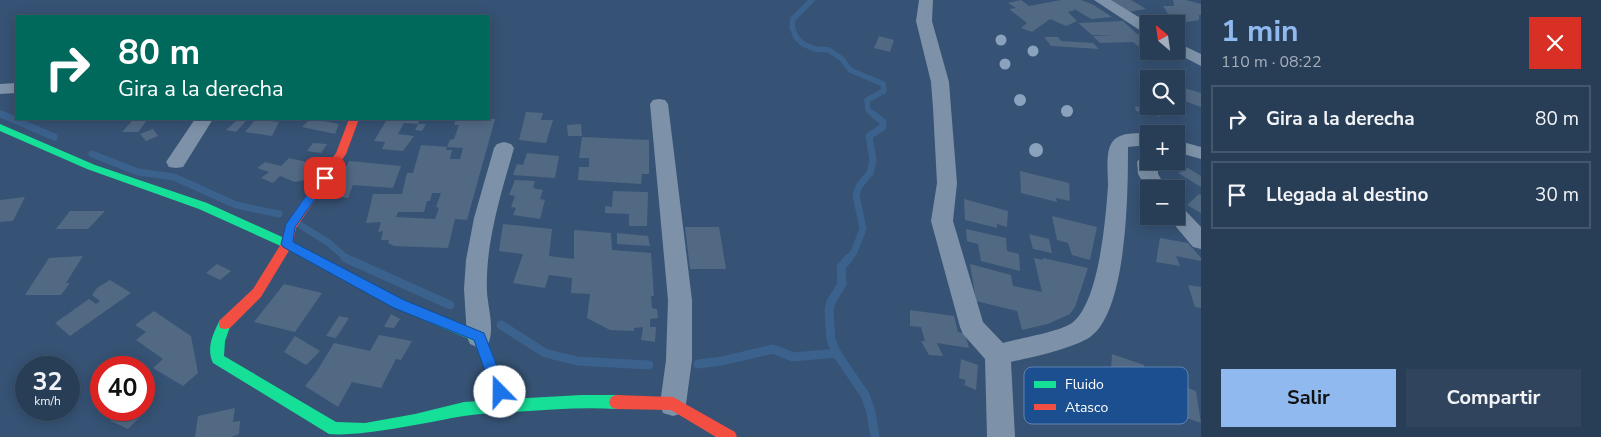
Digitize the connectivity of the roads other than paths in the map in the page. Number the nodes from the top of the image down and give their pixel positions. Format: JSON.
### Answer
{"nodes":[{"id":1,"x":926,"y":0,"type":"edge"},
{"id":2,"x":1101,"y":0,"type":"edge"},
{"id":3,"x":1140,"y":24,"type":"edge"},
{"id":4,"x":1185,"y":51,"type":"edge"},
{"id":5,"x":1199,"y":58,"type":"edge"},
{"id":6,"x":15,"y":88,"type":"edge"},
{"id":7,"x":0,"y":89,"type":"edge"},
{"id":8,"x":659,"y":104,"type":"dead end"},
{"id":9,"x":203,"y":120,"type":"edge"},
{"id":10,"x":354,"y":120,"type":"edge"},
{"id":11,"x":0,"y":127,"type":"edge"},
{"id":12,"x":1140,"y":139,"type":"edge"},
{"id":13,"x":504,"y":148,"type":"dead end"},
{"id":14,"x":1185,"y":149,"type":"edge"},
{"id":15,"x":1201,"y":154,"type":"edge"},
{"id":16,"x":1185,"y":155,"type":"edge"},
{"id":17,"x":176,"y":162,"type":"dead end"},
{"id":18,"x":1185,"y":223,"type":"edge"},
{"id":19,"x":1201,"y":241,"type":"edge"},
{"id":20,"x":287,"y":244,"type":"junction"},
{"id":21,"x":479,"y":337,"type":"junction"},
{"id":22,"x":998,"y":355,"type":"junction"},
{"id":23,"x":673,"y":404,"type":"junction"},
{"id":24,"x":506,"y":406,"type":"junction"},
{"id":25,"x":730,"y":437,"type":"edge"},
{"id":26,"x":1001,"y":437,"type":"edge"}],
"edges":[{"from":1,"to":22,"type":"street"},
{"from":2,"to":3,"type":"street"},
{"from":4,"to":5,"type":"street"},
{"from":6,"to":7,"type":"street"},
{"from":8,"to":23,"type":"street"},
{"from":9,"to":17,"type":"street"},
{"from":10,"to":20,"type":"street"},
{"from":11,"to":20,"type":"street"},
{"from":12,"to":22,"type":"street"},
{"from":13,"to":21,"type":"street"},
{"from":14,"to":15,"type":"street"},
{"from":15,"to":16,"type":"street"},
{"from":18,"to":19,"type":"street"},
{"from":20,"to":21,"type":"street"},
{"from":20,"to":24,"type":"street"},
{"from":21,"to":24,"type":"street"},
{"from":22,"to":26,"type":"street"},
{"from":23,"to":24,"type":"street"},
{"from":23,"to":25,"type":"street"}]}
